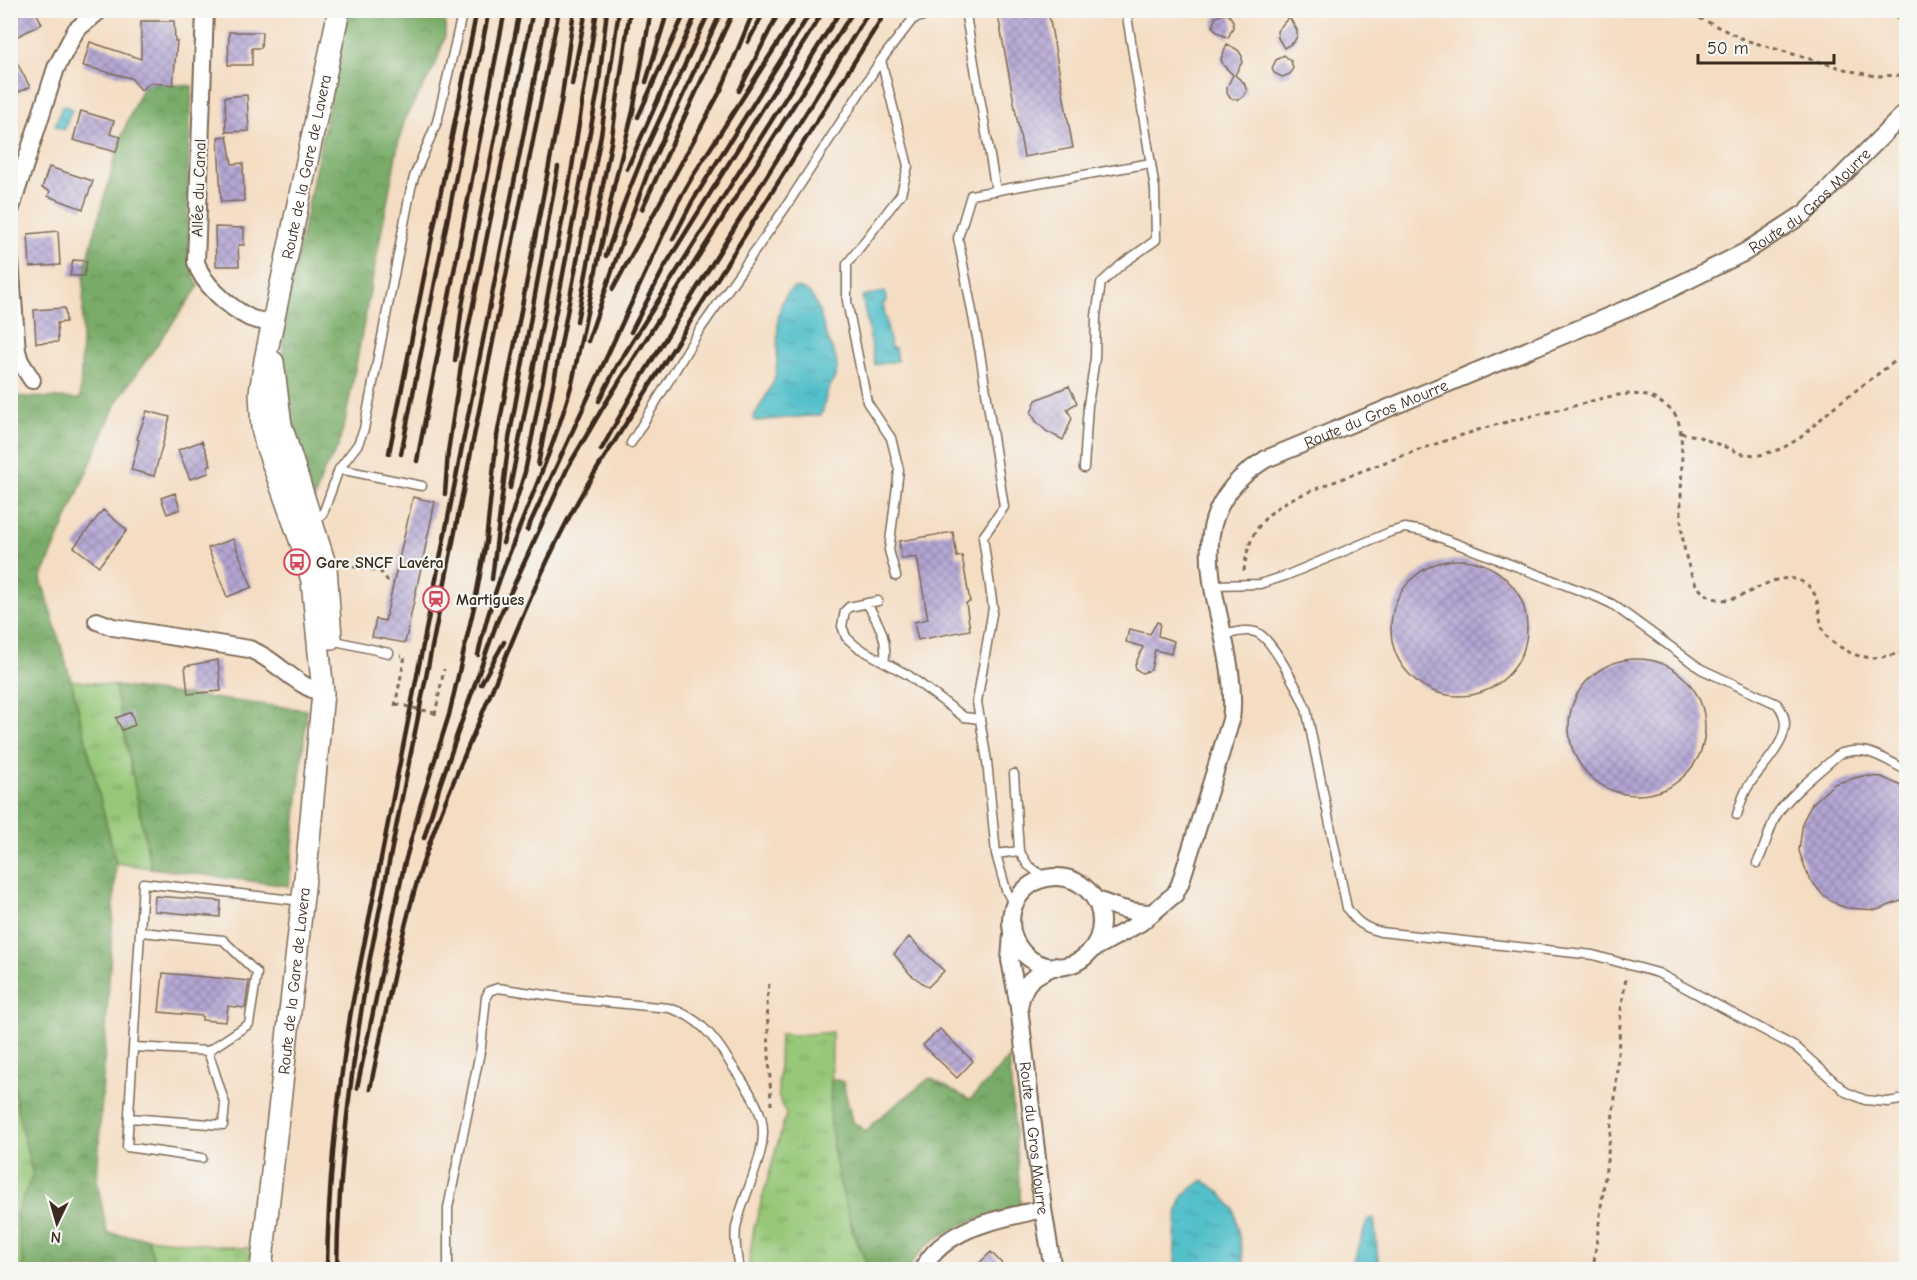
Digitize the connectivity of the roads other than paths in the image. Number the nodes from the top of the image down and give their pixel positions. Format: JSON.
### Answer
{"nodes":[{"id":1,"x":100,"y":10,"type":"edge"},
{"id":2,"x":339,"y":10,"type":"edge"},
{"id":3,"x":463,"y":10,"type":"edge"},
{"id":4,"x":944,"y":10,"type":"edge"},
{"id":5,"x":965,"y":10,"type":"edge"},
{"id":6,"x":1126,"y":10,"type":"edge"},
{"id":7,"x":1902,"y":10,"type":"edge"},
{"id":8,"x":204,"y":11,"type":"edge"},
{"id":9,"x":1906,"y":13,"type":"edge"},
{"id":10,"x":881,"y":60,"type":"junction"},
{"id":11,"x":1906,"y":112,"type":"edge"},
{"id":12,"x":1151,"y":163,"type":"junction"},
{"id":13,"x":996,"y":191,"type":"junction"},
{"id":14,"x":10,"y":211,"type":"edge"},
{"id":15,"x":10,"y":261,"type":"edge"},
{"id":16,"x":273,"y":323,"type":"junction"},
{"id":17,"x":32,"y":380,"type":"dead end"},
{"id":18,"x":631,"y":442,"type":"dead end"},
{"id":19,"x":1084,"y":468,"type":"dead end"},
{"id":20,"x":339,"y":469,"type":"junction"},
{"id":21,"x":422,"y":486,"type":"dead end"},
{"id":22,"x":304,"y":527,"type":"junction"},
{"id":23,"x":896,"y":576,"type":"dead end"},
{"id":24,"x":1213,"y":585,"type":"junction"},
{"id":25,"x":878,"y":601,"type":"dead end"},
{"id":26,"x":867,"y":603,"type":"junction"},
{"id":27,"x":97,"y":621,"type":"dead end"},
{"id":28,"x":1223,"y":635,"type":"junction"},
{"id":29,"x":325,"y":639,"type":"junction"},
{"id":30,"x":389,"y":653,"type":"dead end"},
{"id":31,"x":885,"y":662,"type":"junction"},
{"id":32,"x":323,"y":693,"type":"junction"},
{"id":33,"x":980,"y":719,"type":"junction"},
{"id":34,"x":1906,"y":770,"type":"edge"},
{"id":35,"x":1014,"y":774,"type":"dead end"},
{"id":36,"x":1737,"y":815,"type":"dead end"},
{"id":37,"x":1019,"y":851,"type":"junction"},
{"id":38,"x":996,"y":854,"type":"junction"},
{"id":39,"x":1757,"y":862,"type":"dead end"},
{"id":40,"x":1046,"y":878,"type":"junction"},
{"id":41,"x":1095,"y":899,"type":"junction"},
{"id":42,"x":302,"y":901,"type":"junction"},
{"id":43,"x":1014,"y":904,"type":"junction"},
{"id":44,"x":1152,"y":913,"type":"junction"},
{"id":45,"x":141,"y":932,"type":"junction"},
{"id":46,"x":1012,"y":933,"type":"junction"},
{"id":47,"x":1090,"y":950,"type":"junction"},
{"id":48,"x":1054,"y":966,"type":"junction"},
{"id":49,"x":1019,"y":1007,"type":"junction"},
{"id":50,"x":134,"y":1047,"type":"junction"},
{"id":51,"x":208,"y":1051,"type":"junction"},
{"id":52,"x":1906,"y":1099,"type":"edge"},
{"id":53,"x":129,"y":1118,"type":"junction"},
{"id":54,"x":202,"y":1158,"type":"dead end"},
{"id":55,"x":1043,"y":1209,"type":"junction"},
{"id":56,"x":261,"y":1269,"type":"edge"},
{"id":57,"x":448,"y":1269,"type":"edge"},
{"id":58,"x":739,"y":1269,"type":"edge"},
{"id":59,"x":922,"y":1269,"type":"edge"},
{"id":60,"x":1053,"y":1269,"type":"edge"}],
"edges":[{"from":1,"to":14,"type":"street"},
{"from":2,"to":16,"type":"street","name":"Route de la Gare de Lavera"},
{"from":3,"to":20,"type":"lane"},
{"from":4,"to":10,"type":"lane"},
{"from":5,"to":13,"type":"lane"},
{"from":6,"to":12,"type":"lane"},
{"from":7,"to":9,"type":"street"},
{"from":8,"to":16,"type":"street","name":"Allée du Canal"},
{"from":10,"to":18,"type":"lane"},
{"from":10,"to":23,"type":"lane"},
{"from":11,"to":24,"type":"street","name":"Route du Gros Mourre"},
{"from":12,"to":13,"type":"lane"},
{"from":12,"to":19,"type":"lane"},
{"from":13,"to":33,"type":"lane"},
{"from":15,"to":17,"type":"street"},
{"from":16,"to":22,"type":"street","name":"Route de la Gare de Lavera"},
{"from":20,"to":21,"type":"lane"},
{"from":20,"to":22,"type":"lane"},
{"from":22,"to":29,"type":"street","name":"Route de la Gare de Lavera"},
{"from":24,"to":28,"type":"street","name":"Route du Gros Mourre"},
{"from":24,"to":36,"type":"lane"},
{"from":25,"to":26,"type":"lane"},
{"from":26,"to":31,"type":"lane"},
{"from":26,"to":31,"type":"lane"},
{"from":27,"to":32,"type":"street"},
{"from":28,"to":44,"type":"street","name":"Route du Gros Mourre"},
{"from":28,"to":52,"type":"lane"},
{"from":29,"to":30,"type":"lane"},
{"from":29,"to":32,"type":"street","name":"Route de la Gare de Lavera"},
{"from":31,"to":33,"type":"lane"},
{"from":32,"to":42,"type":"street","name":"Route de la Gare de Lavera"},
{"from":33,"to":38,"type":"lane"},
{"from":34,"to":39,"type":"lane"},
{"from":35,"to":37,"type":"lane"},
{"from":37,"to":38,"type":"lane"},
{"from":37,"to":40,"type":"lane"},
{"from":38,"to":43,"type":"lane"},
{"from":40,"to":41,"type":"street"},
{"from":40,"to":43,"type":"street"},
{"from":41,"to":44,"type":"street"},
{"from":41,"to":47,"type":"street"},
{"from":42,"to":45,"type":"lane"},
{"from":42,"to":56,"type":"street","name":"Route de la Gare de Lavera"},
{"from":43,"to":46,"type":"street","name":"Route du Gros Mourre"},
{"from":44,"to":47,"type":"street","name":"Route du Gros Mourre"},
{"from":45,"to":50,"type":"lane"},
{"from":45,"to":51,"type":"lane"},
{"from":46,"to":48,"type":"street"},
{"from":46,"to":49,"type":"street","name":"Route du Gros Mourre"},
{"from":47,"to":48,"type":"street","name":"Route du Gros Mourre"},
{"from":48,"to":49,"type":"street","name":"Route du Gros Mourre"},
{"from":49,"to":55,"type":"street","name":"Route du Gros Mourre"},
{"from":50,"to":51,"type":"lane"},
{"from":50,"to":53,"type":"lane"},
{"from":51,"to":53,"type":"lane"},
{"from":53,"to":54,"type":"lane"},
{"from":55,"to":59,"type":"street"},
{"from":55,"to":60,"type":"street","name":"Route du Gros Mourre"},
{"from":57,"to":58,"type":"lane"}]}
